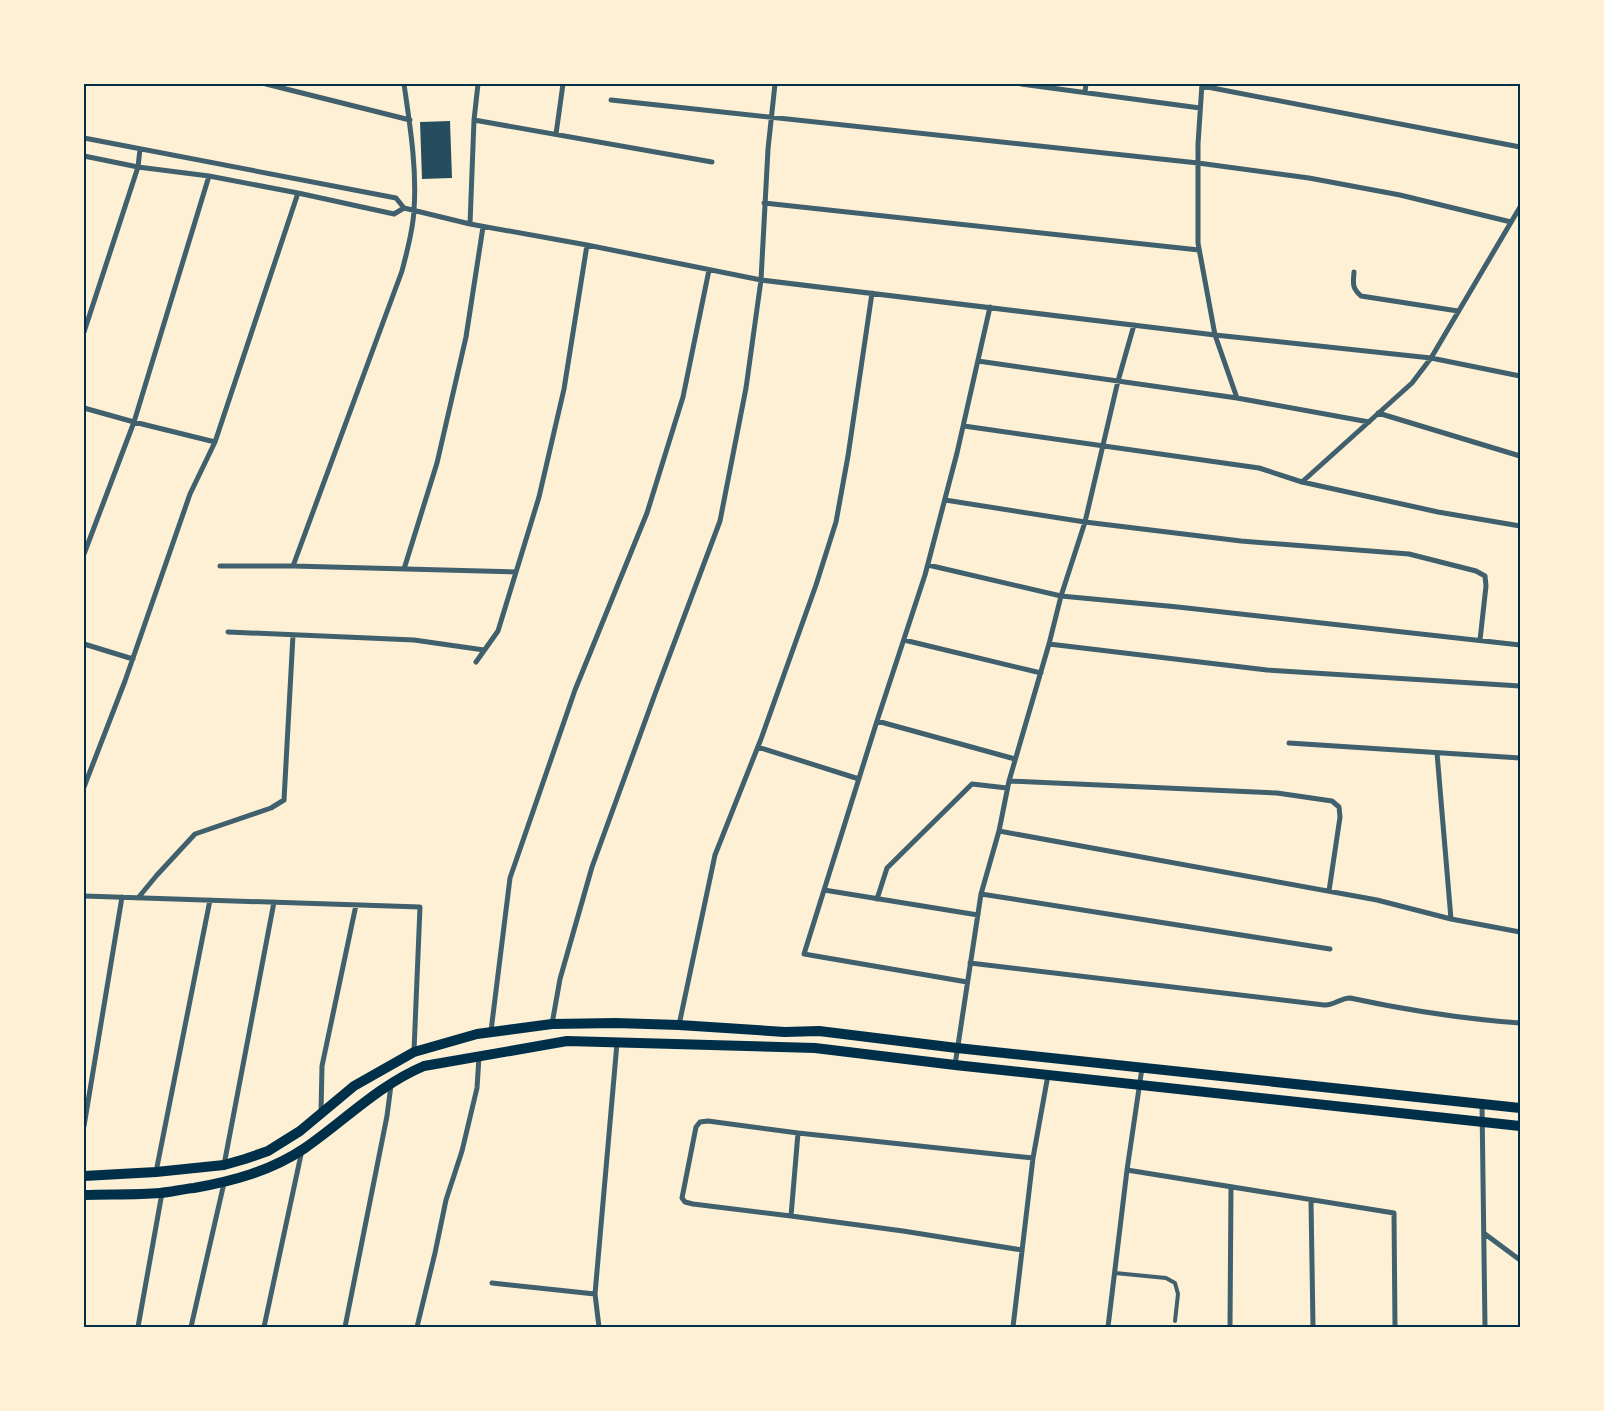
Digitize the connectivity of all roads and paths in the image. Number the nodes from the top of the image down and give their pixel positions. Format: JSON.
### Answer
{"nodes":[{"id":1,"x":266,"y":84,"type":"edge"},
{"id":2,"x":404,"y":84,"type":"edge"},
{"id":3,"x":478,"y":84,"type":"edge"},
{"id":4,"x":563,"y":84,"type":"edge"},
{"id":5,"x":775,"y":84,"type":"edge"},
{"id":6,"x":1021,"y":84,"type":"edge"},
{"id":7,"x":1086,"y":84,"type":"edge"},
{"id":8,"x":1202,"y":85,"type":"edge"},
{"id":9,"x":1085,"y":92,"type":"junction"},
{"id":10,"x":611,"y":100,"type":"dead end"},
{"id":11,"x":1200,"y":108,"type":"junction"},
{"id":12,"x":771,"y":117,"type":"junction"},
{"id":13,"x":410,"y":120,"type":"junction"},
{"id":14,"x":474,"y":120,"type":"junction"},
{"id":15,"x":556,"y":134,"type":"junction"},
{"id":16,"x":84,"y":138,"type":"edge"},
{"id":17,"x":1520,"y":147,"type":"edge"},
{"id":18,"x":140,"y":150,"type":"junction"},
{"id":19,"x":84,"y":156,"type":"edge"},
{"id":20,"x":712,"y":162,"type":"dead end"},
{"id":21,"x":1198,"y":163,"type":"junction"},
{"id":22,"x":138,"y":167,"type":"junction"},
{"id":23,"x":209,"y":176,"type":"junction"},
{"id":24,"x":298,"y":193,"type":"junction"},
{"id":25,"x":764,"y":203,"type":"junction"},
{"id":26,"x":404,"y":208,"type":"junction"},
{"id":27,"x":1520,"y":208,"type":"edge"},
{"id":28,"x":414,"y":210,"type":"junction"},
{"id":29,"x":1511,"y":222,"type":"junction"},
{"id":30,"x":470,"y":224,"type":"junction"},
{"id":31,"x":482,"y":227,"type":"junction"},
{"id":32,"x":587,"y":245,"type":"junction"},
{"id":33,"x":1199,"y":250,"type":"junction"},
{"id":34,"x":709,"y":270,"type":"junction"},
{"id":35,"x":1354,"y":272,"type":"dead end"},
{"id":36,"x":761,"y":280,"type":"junction"},
{"id":37,"x":872,"y":293,"type":"junction"},
{"id":38,"x":990,"y":307,"type":"junction"},
{"id":39,"x":1458,"y":311,"type":"junction"},
{"id":40,"x":1134,"y":325,"type":"junction"},
{"id":41,"x":84,"y":332,"type":"edge"},
{"id":42,"x":1215,"y":335,"type":"junction"},
{"id":43,"x":1430,"y":358,"type":"junction"},
{"id":44,"x":978,"y":361,"type":"junction"},
{"id":45,"x":1520,"y":376,"type":"edge"},
{"id":46,"x":1118,"y":381,"type":"junction"},
{"id":47,"x":1237,"y":398,"type":"junction"},
{"id":48,"x":84,"y":408,"type":"edge"},
{"id":49,"x":1378,"y":413,"type":"junction"},
{"id":50,"x":134,"y":422,"type":"junction"},
{"id":51,"x":1368,"y":422,"type":"junction"},
{"id":52,"x":964,"y":426,"type":"junction"},
{"id":53,"x":215,"y":442,"type":"junction"},
{"id":54,"x":1103,"y":447,"type":"junction"},
{"id":55,"x":1520,"y":456,"type":"edge"},
{"id":56,"x":1302,"y":482,"type":"junction"},
{"id":57,"x":945,"y":500,"type":"junction"},
{"id":58,"x":1085,"y":522,"type":"junction"},
{"id":59,"x":1520,"y":526,"type":"edge"},
{"id":60,"x":84,"y":554,"type":"edge"},
{"id":61,"x":220,"y":566,"type":"dead end"},
{"id":62,"x":293,"y":566,"type":"junction"},
{"id":63,"x":928,"y":566,"type":"junction"},
{"id":64,"x":404,"y":569,"type":"junction"},
{"id":65,"x":516,"y":572,"type":"junction"},
{"id":66,"x":1062,"y":596,"type":"junction"},
{"id":67,"x":228,"y":632,"type":"dead end"},
{"id":68,"x":292,"y":635,"type":"junction"},
{"id":69,"x":904,"y":640,"type":"junction"},
{"id":70,"x":1480,"y":640,"type":"junction"},
{"id":71,"x":84,"y":644,"type":"edge"},
{"id":72,"x":1050,"y":644,"type":"junction"},
{"id":73,"x":1520,"y":644,"type":"edge"},
{"id":74,"x":484,"y":650,"type":"junction"},
{"id":75,"x":133,"y":659,"type":"junction"},
{"id":76,"x":476,"y":662,"type":"dead end"},
{"id":77,"x":1041,"y":673,"type":"junction"},
{"id":78,"x":1520,"y":686,"type":"edge"},
{"id":79,"x":877,"y":721,"type":"junction"},
{"id":80,"x":1289,"y":743,"type":"dead end"},
{"id":81,"x":758,"y":747,"type":"junction"},
{"id":82,"x":1438,"y":753,"type":"junction"},
{"id":83,"x":1520,"y":758,"type":"edge"},
{"id":84,"x":1015,"y":759,"type":"junction"},
{"id":85,"x":859,"y":778,"type":"junction"},
{"id":86,"x":1009,"y":781,"type":"junction"},
{"id":87,"x":84,"y":787,"type":"edge"},
{"id":88,"x":1007,"y":788,"type":"junction"},
{"id":89,"x":999,"y":831,"type":"junction"},
{"id":90,"x":824,"y":890,"type":"junction"},
{"id":91,"x":1329,"y":891,"type":"junction"},
{"id":92,"x":981,"y":894,"type":"junction"},
{"id":93,"x":84,"y":896,"type":"edge"},
{"id":94,"x":122,"y":897,"type":"junction"},
{"id":95,"x":138,"y":898,"type":"junction"},
{"id":96,"x":876,"y":898,"type":"junction"},
{"id":97,"x":210,"y":900,"type":"junction"},
{"id":98,"x":274,"y":902,"type":"junction"},
{"id":99,"x":356,"y":905,"type":"junction"},
{"id":100,"x":978,"y":915,"type":"junction"},
{"id":101,"x":1451,"y":919,"type":"junction"},
{"id":102,"x":1520,"y":932,"type":"edge"},
{"id":103,"x":1330,"y":949,"type":"dead end"},
{"id":104,"x":970,"y":963,"type":"junction"},
{"id":105,"x":967,"y":982,"type":"junction"},
{"id":106,"x":1520,"y":1022,"type":"edge"},
{"id":107,"x":552,"y":1024,"type":"junction"},
{"id":108,"x":679,"y":1024,"type":"junction"},
{"id":109,"x":490,"y":1031,"type":"junction"},
{"id":110,"x":617,"y":1043,"type":"junction"},
{"id":111,"x":957,"y":1048,"type":"junction"},
{"id":112,"x":414,"y":1052,"type":"junction"},
{"id":113,"x":479,"y":1056,"type":"junction"},
{"id":114,"x":955,"y":1065,"type":"junction"},
{"id":115,"x":1142,"y":1068,"type":"junction"},
{"id":116,"x":1048,"y":1075,"type":"junction"},
{"id":117,"x":392,"y":1084,"type":"junction"},
{"id":118,"x":1140,"y":1085,"type":"junction"},
{"id":119,"x":1482,"y":1104,"type":"junction"},
{"id":120,"x":1520,"y":1108,"type":"edge"},
{"id":121,"x":321,"y":1114,"type":"junction"},
{"id":122,"x":1483,"y":1123,"type":"junction"},
{"id":123,"x":84,"y":1126,"type":"edge"},
{"id":124,"x":1520,"y":1126,"type":"edge"},
{"id":125,"x":798,"y":1133,"type":"junction"},
{"id":126,"x":302,"y":1150,"type":"junction"},
{"id":127,"x":1033,"y":1158,"type":"junction"},
{"id":128,"x":224,"y":1165,"type":"junction"},
{"id":129,"x":1127,"y":1170,"type":"junction"},
{"id":130,"x":156,"y":1172,"type":"junction"},
{"id":131,"x":84,"y":1176,"type":"edge"},
{"id":132,"x":224,"y":1183,"type":"junction"},
{"id":133,"x":1231,"y":1187,"type":"junction"},
{"id":134,"x":162,"y":1193,"type":"junction"},
{"id":135,"x":84,"y":1195,"type":"edge"},
{"id":136,"x":1311,"y":1200,"type":"junction"},
{"id":137,"x":791,"y":1216,"type":"junction"},
{"id":138,"x":1485,"y":1234,"type":"junction"},
{"id":139,"x":1022,"y":1250,"type":"junction"},
{"id":140,"x":1520,"y":1260,"type":"edge"},
{"id":141,"x":1114,"y":1273,"type":"junction"},
{"id":142,"x":492,"y":1283,"type":"dead end"},
{"id":143,"x":595,"y":1294,"type":"junction"},
{"id":144,"x":1175,"y":1321,"type":"dead end"},
{"id":145,"x":138,"y":1327,"type":"edge"},
{"id":146,"x":191,"y":1327,"type":"edge"},
{"id":147,"x":264,"y":1327,"type":"edge"},
{"id":148,"x":345,"y":1327,"type":"edge"},
{"id":149,"x":417,"y":1327,"type":"edge"},
{"id":150,"x":599,"y":1327,"type":"edge"},
{"id":151,"x":1013,"y":1327,"type":"edge"},
{"id":152,"x":1108,"y":1327,"type":"edge"},
{"id":153,"x":1230,"y":1327,"type":"edge"},
{"id":154,"x":1313,"y":1327,"type":"edge"},
{"id":155,"x":1395,"y":1327,"type":"edge"},
{"id":156,"x":1485,"y":1327,"type":"edge"}],
"edges":[{"from":1,"to":13,"type":"street"},
{"from":2,"to":13,"type":"street"},
{"from":3,"to":14,"type":"street"},
{"from":4,"to":15,"type":"street"},
{"from":5,"to":12,"type":"street"},
{"from":6,"to":9,"type":"street"},
{"from":7,"to":9,"type":"street"},
{"from":8,"to":11,"type":"street"},
{"from":8,"to":17,"type":"street"},
{"from":9,"to":11,"type":"street"},
{"from":10,"to":12,"type":"street"},
{"from":11,"to":21,"type":"street"},
{"from":12,"to":21,"type":"street"},
{"from":12,"to":25,"type":"street"},
{"from":13,"to":28,"type":"street"},
{"from":14,"to":15,"type":"street"},
{"from":14,"to":30,"type":"street"},
{"from":15,"to":20,"type":"street"},
{"from":16,"to":18,"type":"street"},
{"from":18,"to":22,"type":"street"},
{"from":18,"to":26,"type":"street"},
{"from":19,"to":22,"type":"street"},
{"from":21,"to":29,"type":"street"},
{"from":21,"to":33,"type":"street"},
{"from":22,"to":23,"type":"street"},
{"from":22,"to":41,"type":"street"},
{"from":23,"to":24,"type":"street"},
{"from":23,"to":50,"type":"street"},
{"from":24,"to":26,"type":"street"},
{"from":24,"to":53,"type":"street"},
{"from":25,"to":33,"type":"street"},
{"from":25,"to":36,"type":"street"},
{"from":26,"to":28,"type":"street"},
{"from":27,"to":29,"type":"street"},
{"from":28,"to":30,"type":"street"},
{"from":28,"to":62,"type":"street"},
{"from":29,"to":39,"type":"street"},
{"from":30,"to":31,"type":"street"},
{"from":31,"to":32,"type":"street"},
{"from":31,"to":64,"type":"street"},
{"from":32,"to":34,"type":"street"},
{"from":32,"to":65,"type":"street"},
{"from":33,"to":42,"type":"street"},
{"from":34,"to":36,"type":"street"},
{"from":34,"to":109,"type":"street"},
{"from":35,"to":39,"type":"street"},
{"from":36,"to":37,"type":"street"},
{"from":36,"to":107,"type":"street"},
{"from":37,"to":38,"type":"street"},
{"from":37,"to":81,"type":"street"},
{"from":38,"to":40,"type":"street"},
{"from":38,"to":44,"type":"street"},
{"from":39,"to":43,"type":"street"},
{"from":40,"to":42,"type":"street"},
{"from":40,"to":46,"type":"street"},
{"from":42,"to":43,"type":"street"},
{"from":42,"to":47,"type":"street"},
{"from":43,"to":45,"type":"street"},
{"from":43,"to":49,"type":"street"},
{"from":44,"to":46,"type":"street"},
{"from":44,"to":52,"type":"street"},
{"from":46,"to":47,"type":"street"},
{"from":46,"to":54,"type":"street"},
{"from":47,"to":51,"type":"street"},
{"from":48,"to":50,"type":"street"},
{"from":49,"to":51,"type":"street"},
{"from":49,"to":55,"type":"street"},
{"from":50,"to":53,"type":"street"},
{"from":50,"to":60,"type":"street"},
{"from":51,"to":56,"type":"street"},
{"from":52,"to":54,"type":"street"},
{"from":52,"to":57,"type":"street"},
{"from":53,"to":75,"type":"street"},
{"from":54,"to":56,"type":"street"},
{"from":54,"to":58,"type":"street"},
{"from":56,"to":59,"type":"street"},
{"from":57,"to":58,"type":"street"},
{"from":57,"to":63,"type":"street"},
{"from":58,"to":66,"type":"street"},
{"from":58,"to":70,"type":"street"},
{"from":61,"to":62,"type":"street"},
{"from":62,"to":64,"type":"street"},
{"from":63,"to":66,"type":"street"},
{"from":63,"to":69,"type":"street"},
{"from":64,"to":65,"type":"street"},
{"from":65,"to":74,"type":"street"},
{"from":66,"to":70,"type":"street"},
{"from":66,"to":72,"type":"street"},
{"from":67,"to":68,"type":"street"},
{"from":68,"to":74,"type":"street"},
{"from":68,"to":95,"type":"street"},
{"from":69,"to":77,"type":"street"},
{"from":69,"to":79,"type":"street"},
{"from":70,"to":73,"type":"street"},
{"from":71,"to":75,"type":"street"},
{"from":72,"to":77,"type":"street"},
{"from":72,"to":78,"type":"street"},
{"from":74,"to":76,"type":"street"},
{"from":75,"to":87,"type":"street"},
{"from":77,"to":84,"type":"street"},
{"from":79,"to":84,"type":"street"},
{"from":79,"to":85,"type":"street"},
{"from":80,"to":82,"type":"street"},
{"from":81,"to":85,"type":"street"},
{"from":81,"to":108,"type":"street"},
{"from":82,"to":83,"type":"street"},
{"from":82,"to":101,"type":"street"},
{"from":84,"to":86,"type":"street"},
{"from":85,"to":90,"type":"street"},
{"from":86,"to":88,"type":"street"},
{"from":86,"to":91,"type":"street"},
{"from":88,"to":89,"type":"street"},
{"from":88,"to":96,"type":"street"},
{"from":89,"to":91,"type":"street"},
{"from":89,"to":92,"type":"street"},
{"from":90,"to":96,"type":"street"},
{"from":90,"to":105,"type":"street"},
{"from":91,"to":101,"type":"street"},
{"from":92,"to":100,"type":"street"},
{"from":92,"to":103,"type":"street"},
{"from":93,"to":94,"type":"street"},
{"from":94,"to":95,"type":"street"},
{"from":94,"to":123,"type":"street"},
{"from":95,"to":97,"type":"street"},
{"from":96,"to":100,"type":"street"},
{"from":97,"to":98,"type":"street"},
{"from":97,"to":130,"type":"street"},
{"from":98,"to":99,"type":"street"},
{"from":98,"to":128,"type":"street"},
{"from":99,"to":112,"type":"street"},
{"from":99,"to":121,"type":"street"},
{"from":100,"to":104,"type":"street"},
{"from":101,"to":102,"type":"street"},
{"from":104,"to":105,"type":"street"},
{"from":104,"to":106,"type":"street"},
{"from":105,"to":111,"type":"street"},
{"from":107,"to":108,"type":"main road"},
{"from":107,"to":109,"type":"main road"},
{"from":108,"to":111,"type":"main road"},
{"from":109,"to":112,"type":"main road"},
{"from":110,"to":113,"type":"main road"},
{"from":110,"to":114,"type":"main road"},
{"from":110,"to":143,"type":"street"},
{"from":111,"to":114,"type":"street"},
{"from":111,"to":115,"type":"main road"},
{"from":112,"to":121,"type":"main road"},
{"from":113,"to":117,"type":"main road"},
{"from":113,"to":149,"type":"street"},
{"from":114,"to":116,"type":"main road"},
{"from":115,"to":118,"type":"street"},
{"from":115,"to":119,"type":"main road"},
{"from":116,"to":118,"type":"main road"},
{"from":116,"to":127,"type":"street"},
{"from":117,"to":126,"type":"main road"},
{"from":117,"to":148,"type":"street"},
{"from":118,"to":122,"type":"main road"},
{"from":118,"to":129,"type":"street"},
{"from":119,"to":120,"type":"main road"},
{"from":119,"to":122,"type":"street"},
{"from":121,"to":128,"type":"main road"},
{"from":122,"to":124,"type":"main road"},
{"from":122,"to":138,"type":"street"},
{"from":125,"to":127,"type":"street"},
{"from":125,"to":137,"type":"street"},
{"from":125,"to":137,"type":"street"},
{"from":126,"to":132,"type":"main road"},
{"from":126,"to":147,"type":"street"},
{"from":127,"to":139,"type":"street"},
{"from":128,"to":130,"type":"main road"},
{"from":129,"to":133,"type":"street"},
{"from":129,"to":141,"type":"street"},
{"from":130,"to":131,"type":"main road"},
{"from":132,"to":134,"type":"main road"},
{"from":132,"to":146,"type":"street"},
{"from":133,"to":136,"type":"street"},
{"from":133,"to":153,"type":"street"},
{"from":134,"to":135,"type":"main road"},
{"from":134,"to":145,"type":"street"},
{"from":136,"to":154,"type":"street"},
{"from":136,"to":155,"type":"street"},
{"from":137,"to":139,"type":"street"},
{"from":138,"to":140,"type":"street"},
{"from":138,"to":156,"type":"street"},
{"from":139,"to":151,"type":"street"},
{"from":141,"to":144,"type":"lane"},
{"from":141,"to":152,"type":"street"},
{"from":142,"to":143,"type":"street"},
{"from":143,"to":150,"type":"street"}]}
